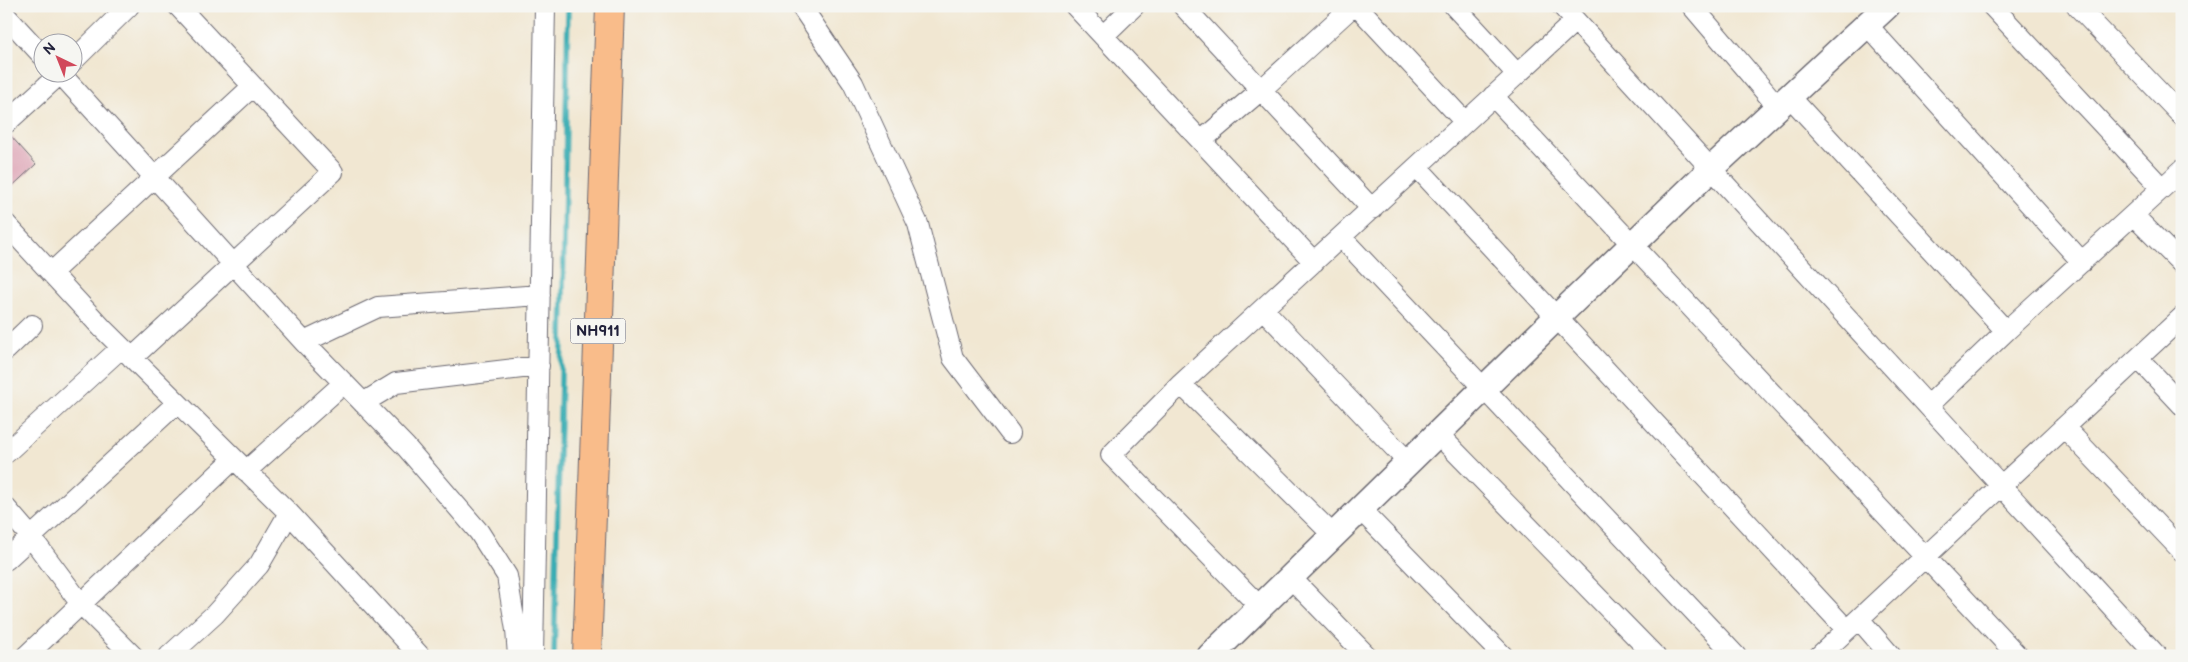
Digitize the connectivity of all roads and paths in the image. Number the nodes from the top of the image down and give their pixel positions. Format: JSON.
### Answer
{"nodes":[{"id":1,"x":129,"y":6,"type":"edge"},
{"id":2,"x":178,"y":6,"type":"edge"},
{"id":3,"x":545,"y":6,"type":"edge"},
{"id":4,"x":610,"y":6,"type":"edge"},
{"id":5,"x":801,"y":6,"type":"edge"},
{"id":6,"x":1075,"y":6,"type":"edge"},
{"id":7,"x":1134,"y":6,"type":"edge"},
{"id":8,"x":1183,"y":6,"type":"edge"},
{"id":9,"x":1353,"y":6,"type":"edge"},
{"id":10,"x":1357,"y":6,"type":"edge"},
{"id":11,"x":1454,"y":6,"type":"edge"},
{"id":12,"x":1692,"y":6,"type":"edge"},
{"id":13,"x":1887,"y":6,"type":"edge"},
{"id":14,"x":1992,"y":6,"type":"edge"},
{"id":15,"x":2077,"y":6,"type":"edge"},
{"id":16,"x":1569,"y":13,"type":"edge"},
{"id":17,"x":6,"y":16,"type":"edge"},
{"id":18,"x":1867,"y":25,"type":"junction"},
{"id":19,"x":1103,"y":36,"type":"junction"},
{"id":20,"x":32,"y":44,"type":"edge"},
{"id":21,"x":82,"y":52,"type":"edge"},
{"id":22,"x":1517,"y":74,"type":"junction"},
{"id":23,"x":50,"y":82,"type":"edge"},
{"id":24,"x":73,"y":82,"type":"edge"},
{"id":25,"x":253,"y":86,"type":"junction"},
{"id":26,"x":1261,"y":90,"type":"junction"},
{"id":27,"x":1493,"y":96,"type":"junction"},
{"id":28,"x":1784,"y":102,"type":"junction"},
{"id":29,"x":2182,"y":116,"type":"edge"},
{"id":30,"x":1465,"y":122,"type":"junction"},
{"id":31,"x":6,"y":123,"type":"edge"},
{"id":32,"x":1201,"y":141,"type":"junction"},
{"id":33,"x":1417,"y":167,"type":"junction"},
{"id":34,"x":1711,"y":169,"type":"junction"},
{"id":35,"x":2182,"y":170,"type":"edge"},
{"id":36,"x":155,"y":177,"type":"junction"},
{"id":37,"x":2162,"y":188,"type":"junction"},
{"id":38,"x":1372,"y":209,"type":"junction"},
{"id":39,"x":2133,"y":215,"type":"junction"},
{"id":40,"x":6,"y":224,"type":"edge"},
{"id":41,"x":1341,"y":237,"type":"junction"},
{"id":42,"x":1633,"y":245,"type":"junction"},
{"id":43,"x":1314,"y":262,"type":"junction"},
{"id":44,"x":2082,"y":262,"type":"junction"},
{"id":45,"x":233,"y":264,"type":"junction"},
{"id":46,"x":2182,"y":264,"type":"edge"},
{"id":47,"x":51,"y":273,"type":"junction"},
{"id":48,"x":540,"y":295,"type":"junction"},
{"id":49,"x":1263,"y":309,"type":"junction"},
{"id":50,"x":2182,"y":317,"type":"edge"},
{"id":51,"x":1556,"y":318,"type":"junction"},
{"id":52,"x":32,"y":325,"type":"dead end"},
{"id":53,"x":2006,"y":331,"type":"junction"},
{"id":54,"x":304,"y":342,"type":"junction"},
{"id":55,"x":6,"y":350,"type":"edge"},
{"id":56,"x":126,"y":353,"type":"junction"},
{"id":57,"x":2138,"y":358,"type":"junction"},
{"id":58,"x":538,"y":366,"type":"junction"},
{"id":59,"x":344,"y":383,"type":"junction"},
{"id":60,"x":1181,"y":384,"type":"junction"},
{"id":61,"x":1484,"y":387,"type":"junction"},
{"id":62,"x":177,"y":403,"type":"junction"},
{"id":63,"x":363,"y":403,"type":"junction"},
{"id":64,"x":1928,"y":405,"type":"junction"},
{"id":65,"x":2182,"y":405,"type":"edge"},
{"id":66,"x":2064,"y":427,"type":"junction"},
{"id":67,"x":1010,"y":433,"type":"dead end"},
{"id":68,"x":1437,"y":433,"type":"junction"},
{"id":69,"x":6,"y":453,"type":"edge"},
{"id":70,"x":1408,"y":462,"type":"junction"},
{"id":71,"x":240,"y":465,"type":"junction"},
{"id":72,"x":2002,"y":486,"type":"junction"},
{"id":73,"x":6,"y":508,"type":"edge"},
{"id":74,"x":1360,"y":508,"type":"junction"},
{"id":75,"x":289,"y":513,"type":"junction"},
{"id":76,"x":1333,"y":535,"type":"junction"},
{"id":77,"x":31,"y":537,"type":"junction"},
{"id":78,"x":2182,"y":551,"type":"edge"},
{"id":79,"x":1926,"y":556,"type":"junction"},
{"id":80,"x":6,"y":560,"type":"edge"},
{"id":81,"x":1290,"y":577,"type":"junction"},
{"id":82,"x":81,"y":604,"type":"junction"},
{"id":83,"x":1260,"y":607,"type":"junction"},
{"id":84,"x":1853,"y":624,"type":"junction"},
{"id":85,"x":416,"y":654,"type":"edge"},
{"id":86,"x":1215,"y":654,"type":"edge"},
{"id":87,"x":26,"y":656,"type":"edge"},
{"id":88,"x":133,"y":656,"type":"edge"},
{"id":89,"x":169,"y":656,"type":"edge"},
{"id":90,"x":518,"y":656,"type":"edge"},
{"id":91,"x":533,"y":656,"type":"edge"},
{"id":92,"x":587,"y":656,"type":"edge"},
{"id":93,"x":1367,"y":656,"type":"edge"},
{"id":94,"x":1503,"y":656,"type":"edge"},
{"id":95,"x":1655,"y":656,"type":"edge"},
{"id":96,"x":1736,"y":656,"type":"edge"},
{"id":97,"x":1819,"y":656,"type":"edge"},
{"id":98,"x":1891,"y":656,"type":"edge"},
{"id":99,"x":2018,"y":656,"type":"edge"},
{"id":100,"x":2157,"y":656,"type":"edge"}],
"edges":[{"from":1,"to":21,"type":"street"},
{"from":2,"to":25,"type":"street"},
{"from":3,"to":48,"type":"street"},
{"from":4,"to":92,"type":"highway","number":"NH911"},
{"from":5,"to":67,"type":"street"},
{"from":6,"to":19,"type":"street"},
{"from":7,"to":19,"type":"street"},
{"from":8,"to":26,"type":"street"},
{"from":9,"to":26,"type":"street"},
{"from":10,"to":30,"type":"street"},
{"from":11,"to":22,"type":"street"},
{"from":12,"to":28,"type":"street"},
{"from":13,"to":18,"type":"street"},
{"from":14,"to":37,"type":"street"},
{"from":15,"to":29,"type":"street"},
{"from":16,"to":22,"type":"street"},
{"from":16,"to":34,"type":"street"},
{"from":17,"to":20,"type":"street"},
{"from":18,"to":28,"type":"street"},
{"from":18,"to":44,"type":"street"},
{"from":19,"to":32,"type":"street"},
{"from":22,"to":27,"type":"street"},
{"from":23,"to":31,"type":"street"},
{"from":24,"to":36,"type":"street"},
{"from":25,"to":36,"type":"street"},
{"from":25,"to":45,"type":"street"},
{"from":26,"to":32,"type":"street"},
{"from":26,"to":38,"type":"street"},
{"from":27,"to":30,"type":"street"},
{"from":27,"to":42,"type":"street"},
{"from":28,"to":34,"type":"street"},
{"from":28,"to":53,"type":"street"},
{"from":30,"to":33,"type":"street"},
{"from":32,"to":43,"type":"street"},
{"from":33,"to":38,"type":"street"},
{"from":33,"to":51,"type":"street"},
{"from":34,"to":42,"type":"street"},
{"from":34,"to":64,"type":"street"},
{"from":35,"to":37,"type":"street"},
{"from":36,"to":45,"type":"street"},
{"from":36,"to":47,"type":"street"},
{"from":37,"to":39,"type":"street"},
{"from":38,"to":41,"type":"street"},
{"from":39,"to":44,"type":"street"},
{"from":39,"to":46,"type":"street"},
{"from":40,"to":47,"type":"street"},
{"from":41,"to":43,"type":"street"},
{"from":41,"to":61,"type":"street"},
{"from":42,"to":51,"type":"street"},
{"from":42,"to":79,"type":"street"},
{"from":43,"to":49,"type":"street"},
{"from":44,"to":53,"type":"street"},
{"from":45,"to":54,"type":"street"},
{"from":45,"to":56,"type":"street"},
{"from":47,"to":56,"type":"street"},
{"from":48,"to":54,"type":"street"},
{"from":48,"to":58,"type":"street"},
{"from":49,"to":60,"type":"street"},
{"from":49,"to":70,"type":"street"},
{"from":50,"to":57,"type":"street"},
{"from":51,"to":61,"type":"street"},
{"from":51,"to":84,"type":"street"},
{"from":52,"to":55,"type":"street"},
{"from":53,"to":64,"type":"street"},
{"from":54,"to":59,"type":"street"},
{"from":56,"to":62,"type":"street"},
{"from":56,"to":69,"type":"street"},
{"from":57,"to":65,"type":"street"},
{"from":57,"to":66,"type":"street"},
{"from":58,"to":63,"type":"street"},
{"from":58,"to":91,"type":"street"},
{"from":59,"to":63,"type":"street"},
{"from":59,"to":71,"type":"street"},
{"from":60,"to":76,"type":"street"},
{"from":60,"to":83,"type":"street"},
{"from":61,"to":68,"type":"street"},
{"from":61,"to":96,"type":"street"},
{"from":62,"to":71,"type":"street"},
{"from":62,"to":77,"type":"street"},
{"from":63,"to":90,"type":"street"},
{"from":64,"to":72,"type":"street"},
{"from":66,"to":72,"type":"street"},
{"from":66,"to":78,"type":"street"},
{"from":68,"to":70,"type":"street"},
{"from":68,"to":95,"type":"street"},
{"from":70,"to":74,"type":"street"},
{"from":71,"to":75,"type":"street"},
{"from":71,"to":82,"type":"street"},
{"from":72,"to":79,"type":"street"},
{"from":72,"to":100,"type":"street"},
{"from":73,"to":77,"type":"street"},
{"from":74,"to":76,"type":"street"},
{"from":74,"to":94,"type":"street"},
{"from":75,"to":85,"type":"street"},
{"from":75,"to":89,"type":"street"},
{"from":76,"to":81,"type":"street"},
{"from":77,"to":80,"type":"street"},
{"from":77,"to":82,"type":"street"},
{"from":79,"to":84,"type":"street"},
{"from":79,"to":99,"type":"street"},
{"from":81,"to":83,"type":"street"},
{"from":81,"to":93,"type":"street"},
{"from":82,"to":87,"type":"street"},
{"from":82,"to":88,"type":"street"},
{"from":83,"to":86,"type":"street"},
{"from":84,"to":97,"type":"street"},
{"from":84,"to":98,"type":"street"}]}
